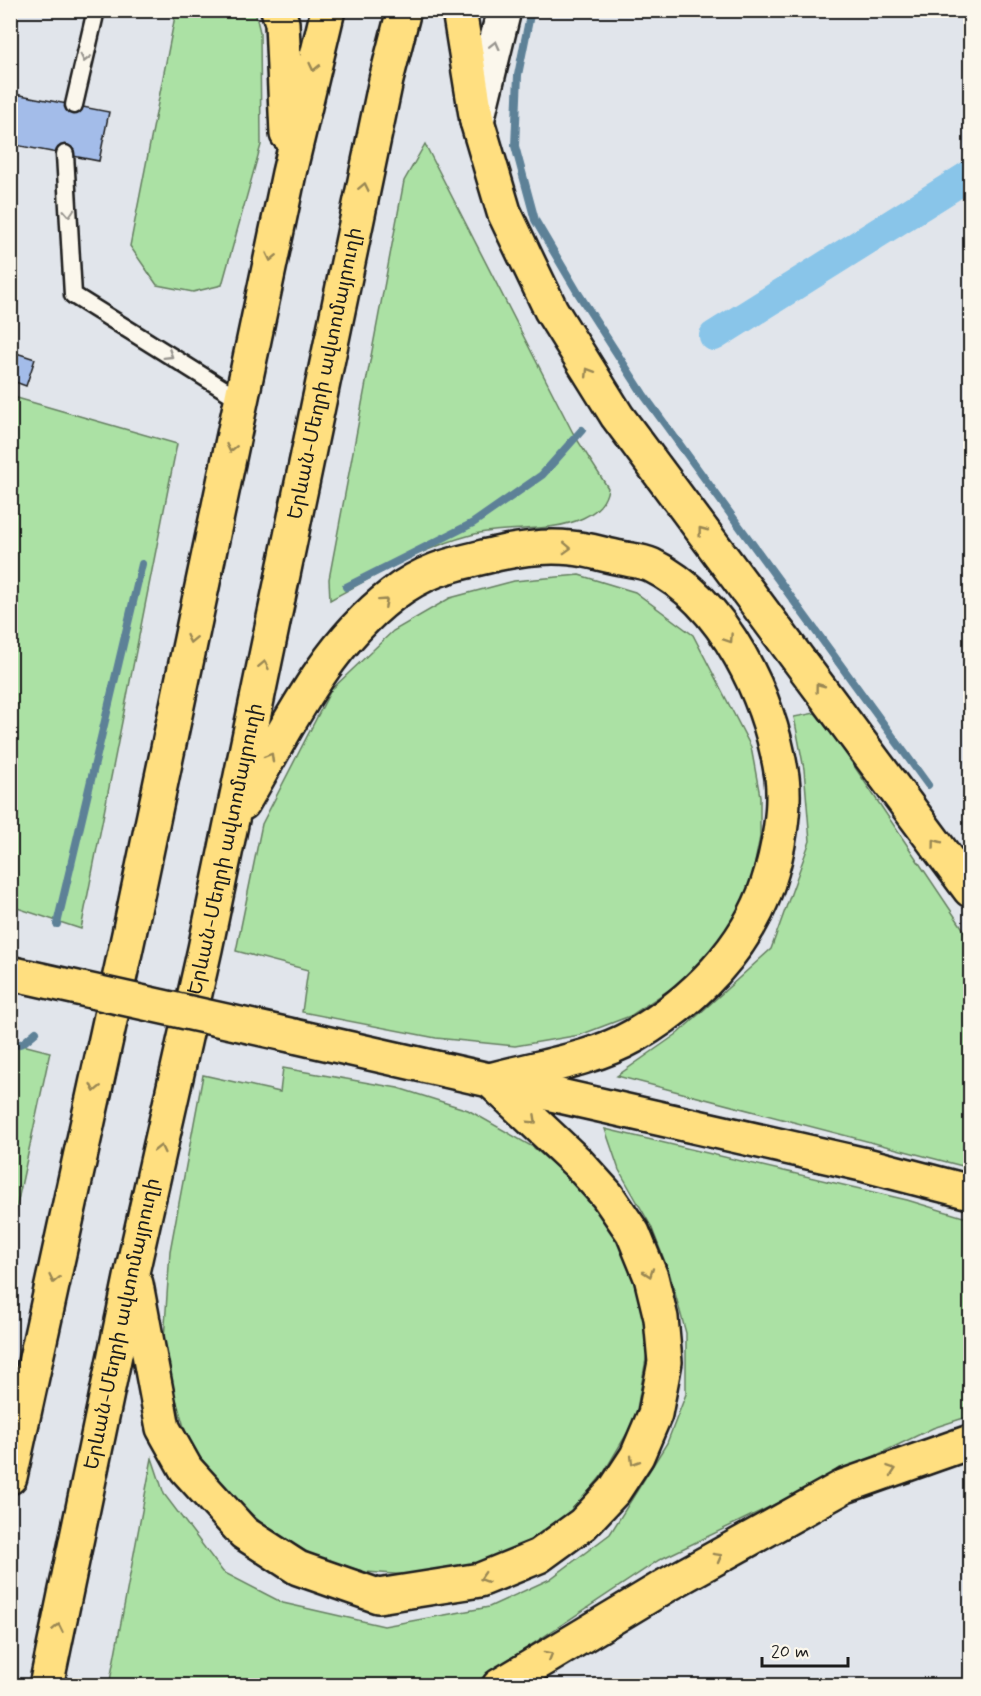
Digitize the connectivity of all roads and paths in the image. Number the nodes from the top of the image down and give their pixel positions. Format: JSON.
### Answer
{"nodes":[{"id":1,"x":96,"y":10,"type":"edge"},
{"id":2,"x":278,"y":10,"type":"edge"},
{"id":3,"x":328,"y":10,"type":"edge"},
{"id":4,"x":404,"y":10,"type":"edge"},
{"id":5,"x":459,"y":10,"type":"edge"},
{"id":6,"x":504,"y":10,"type":"edge"},
{"id":7,"x":74,"y":105,"type":"dead end"},
{"id":8,"x":477,"y":121,"type":"junction"},
{"id":9,"x":65,"y":154,"type":"dead end"},
{"id":10,"x":289,"y":173,"type":"junction"},
{"id":11,"x":241,"y":400,"type":"junction"},
{"id":12,"x":230,"y":826,"type":"junction"},
{"id":13,"x":970,"y":890,"type":"edge"},
{"id":14,"x":10,"y":973,"type":"edge"},
{"id":15,"x":490,"y":1080,"type":"junction"},
{"id":16,"x":970,"y":1192,"type":"edge"},
{"id":17,"x":133,"y":1268,"type":"junction"},
{"id":18,"x":970,"y":1442,"type":"edge"},
{"id":19,"x":10,"y":1477,"type":"edge"},
{"id":20,"x":46,"y":1686,"type":"edge"},
{"id":21,"x":499,"y":1686,"type":"edge"}],
"edges":[{"from":1,"to":7,"type":"lane","one_way":true},
{"from":2,"to":10,"type":"main road"},
{"from":3,"to":10,"type":"main road","one_way":true},
{"from":12,"to":4,"type":"main road","name":"Երևան-Մեղրի ավտոմայրուղի","one_way":true},
{"from":5,"to":8,"type":"main road"},
{"from":8,"to":6,"type":"street","one_way":true},
{"from":13,"to":8,"type":"main road","one_way":true},
{"from":9,"to":11,"type":"lane","one_way":true},
{"from":10,"to":11,"type":"main road","one_way":true},
{"from":11,"to":19,"type":"main road","one_way":true},
{"from":12,"to":15,"type":"main road","one_way":true},
{"from":17,"to":12,"type":"main road","name":"Երևան-Մեղրի ավտոմայրուղի","one_way":true},
{"from":14,"to":15,"type":"main road","bridge":true},
{"from":15,"to":16,"type":"main road"},
{"from":15,"to":17,"type":"main road","one_way":true},
{"from":20,"to":17,"type":"main road","name":"Երևան-Մեղրի ավտոմայրուղի","one_way":true},
{"from":21,"to":18,"type":"main road","one_way":true}]}
